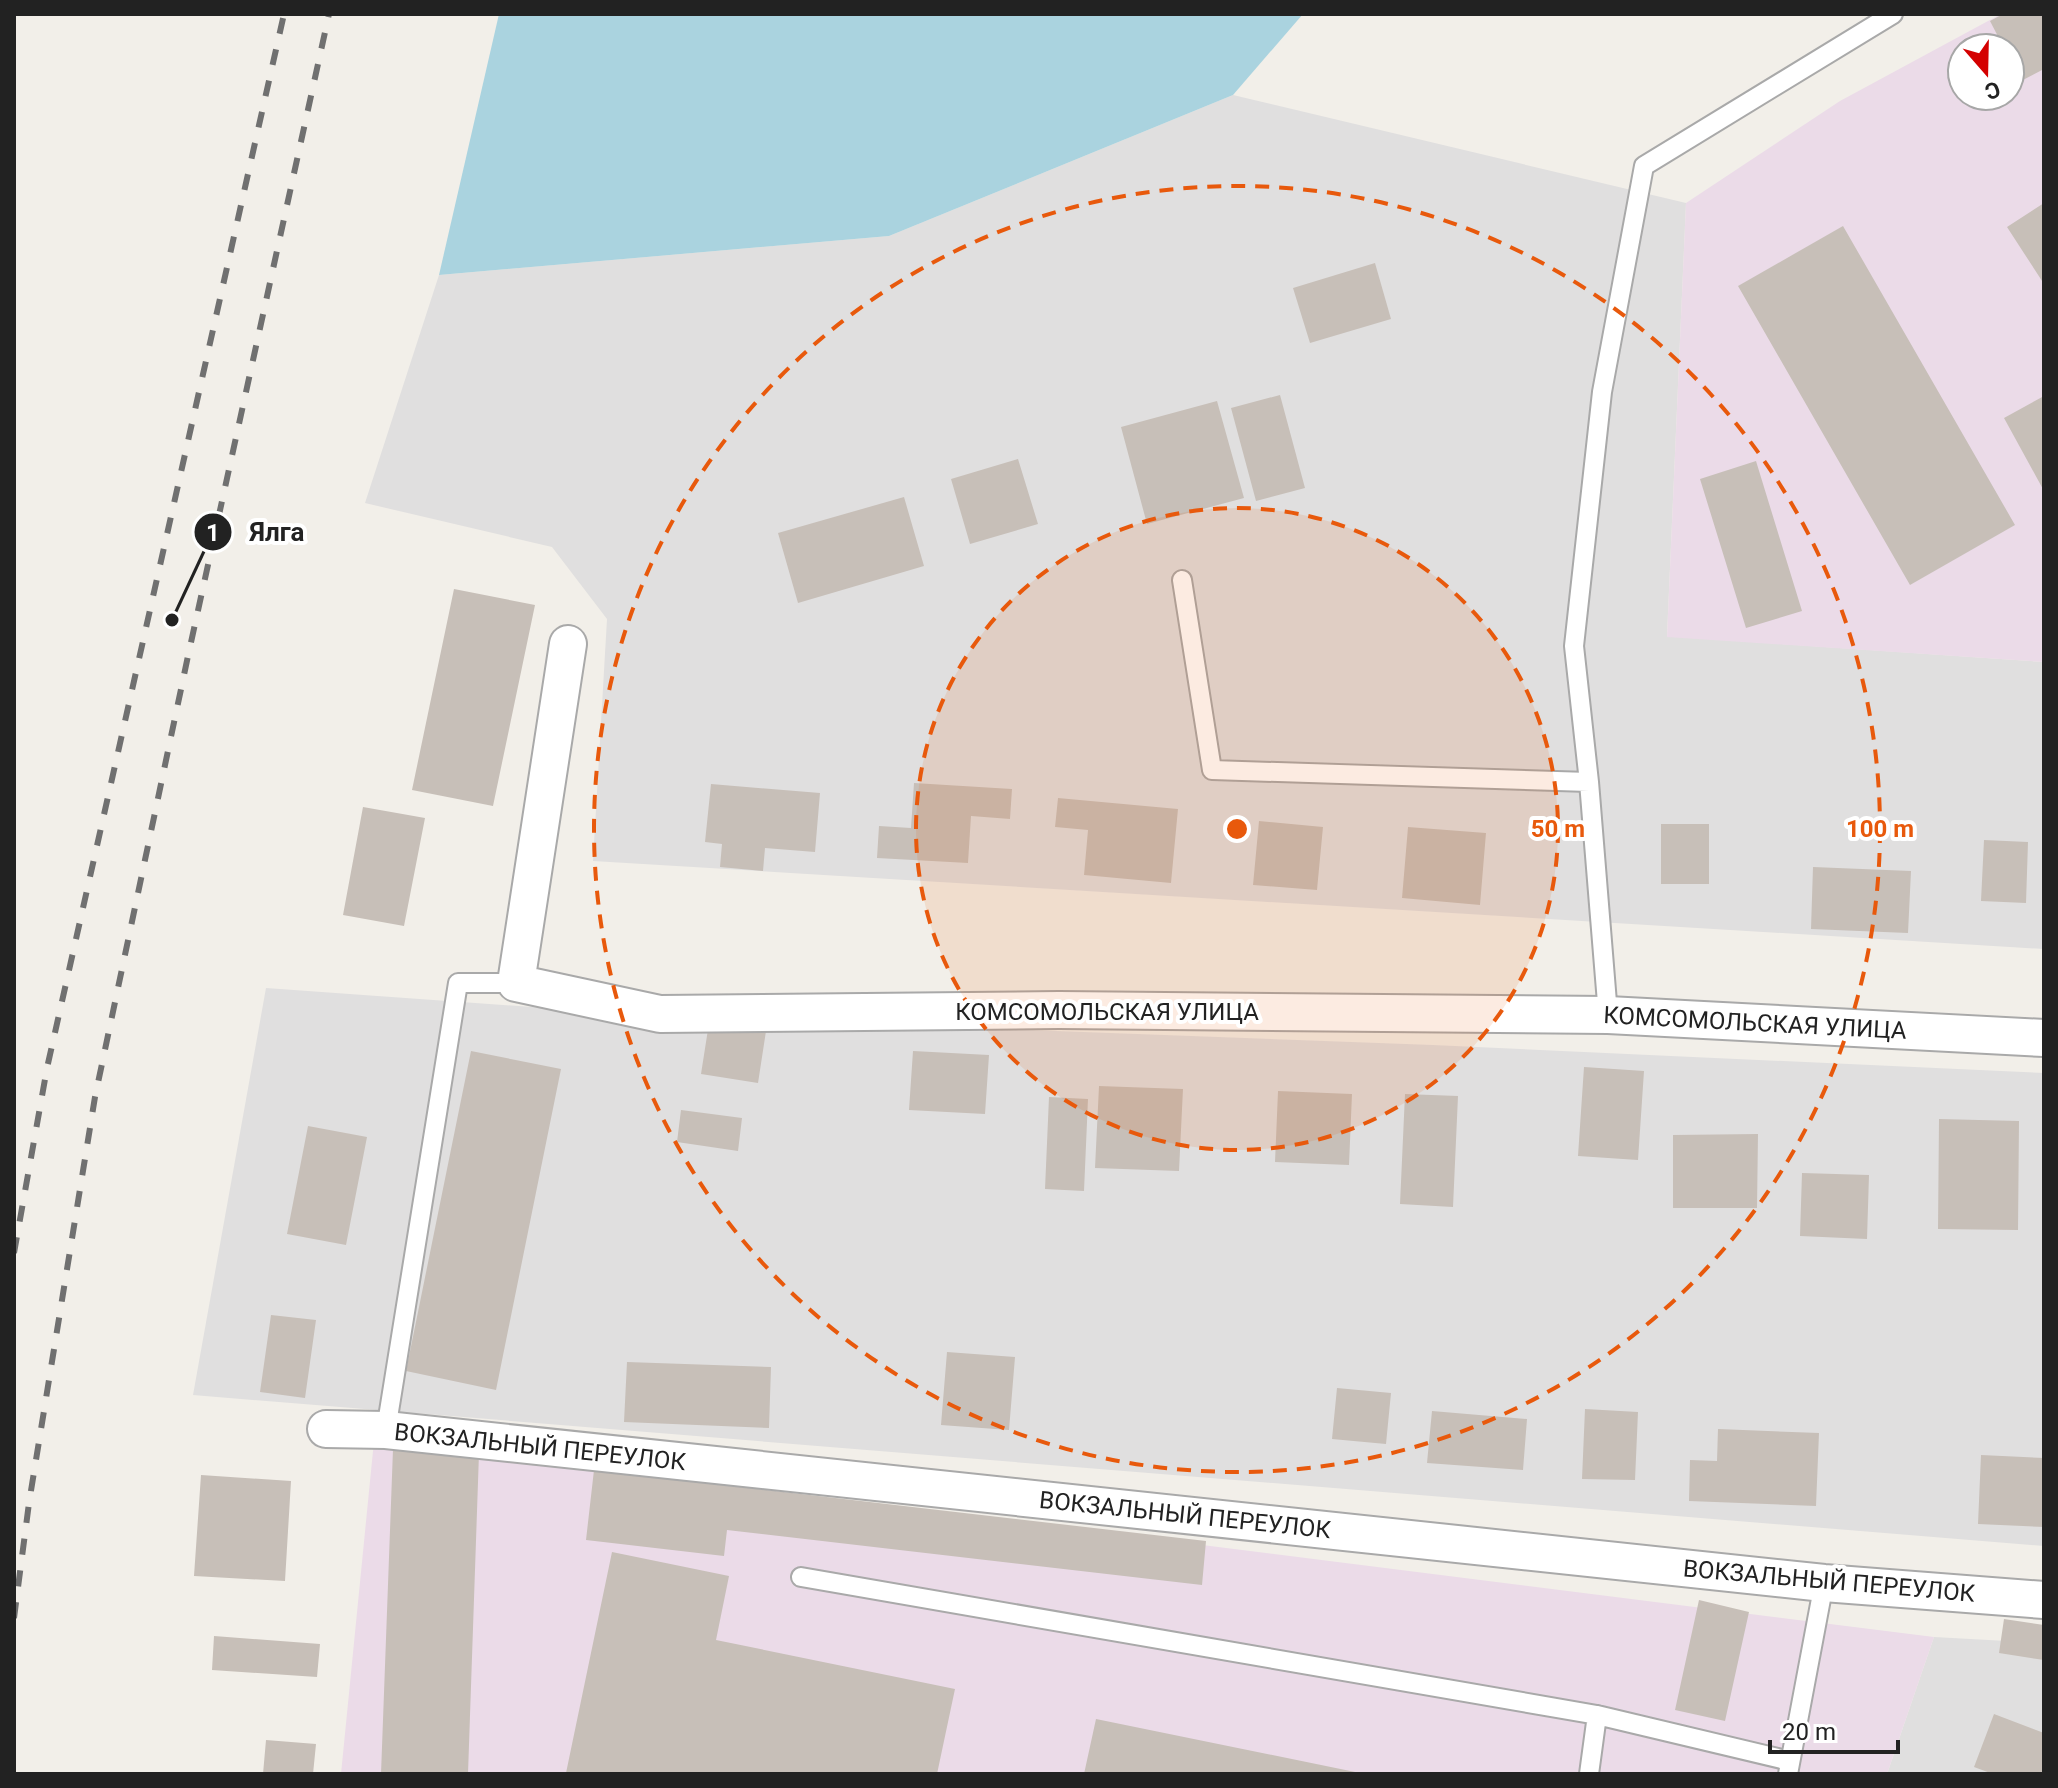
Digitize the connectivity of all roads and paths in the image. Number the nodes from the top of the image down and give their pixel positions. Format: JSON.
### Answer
{"nodes":[{"id":1,"x":1893,"y":14,"type":"edge"},
{"id":2,"x":1182,"y":580,"type":"dead end"},
{"id":3,"x":568,"y":644,"type":"dead end"},
{"id":4,"x":1589,"y":782,"type":"junction"},
{"id":5,"x":516,"y":983,"type":"junction"},
{"id":6,"x":1608,"y":1015,"type":"junction"},
{"id":7,"x":2044,"y":1038,"type":"edge"},
{"id":8,"x":326,"y":1429,"type":"dead end"},
{"id":9,"x":386,"y":1430,"type":"junction"},
{"id":10,"x":801,"y":1577,"type":"dead end"},
{"id":11,"x":1824,"y":1583,"type":"junction"},
{"id":12,"x":2044,"y":1600,"type":"edge"},
{"id":13,"x":1597,"y":1715,"type":"junction"},
{"id":14,"x":1789,"y":1767,"type":"edge"},
{"id":15,"x":1589,"y":1774,"type":"edge"}],
"edges":[{"from":1,"to":4,"type":"lane"},
{"from":2,"to":4,"type":"lane"},
{"from":3,"to":5,"type":"street"},
{"from":4,"to":6,"type":"lane"},
{"from":5,"to":6,"type":"street","name":"КОМСОМОЛЬСКАЯ УЛИЦА"},
{"from":5,"to":9,"type":"lane"},
{"from":6,"to":7,"type":"street","name":"КОМСОМОЛЬСКАЯ УЛИЦА"},
{"from":8,"to":9,"type":"street","name":"ВОКЗАЛЬНЫЙ ПЕРЕУЛОК"},
{"from":9,"to":11,"type":"street","name":"ВОКЗАЛЬНЫЙ ПЕРЕУЛОК"},
{"from":10,"to":13,"type":"lane"},
{"from":11,"to":12,"type":"street","name":"ВОКЗАЛЬНЫЙ ПЕРЕУЛОК"},
{"from":11,"to":14,"type":"lane"},
{"from":13,"to":14,"type":"lane"},
{"from":13,"to":15,"type":"lane"}]}
